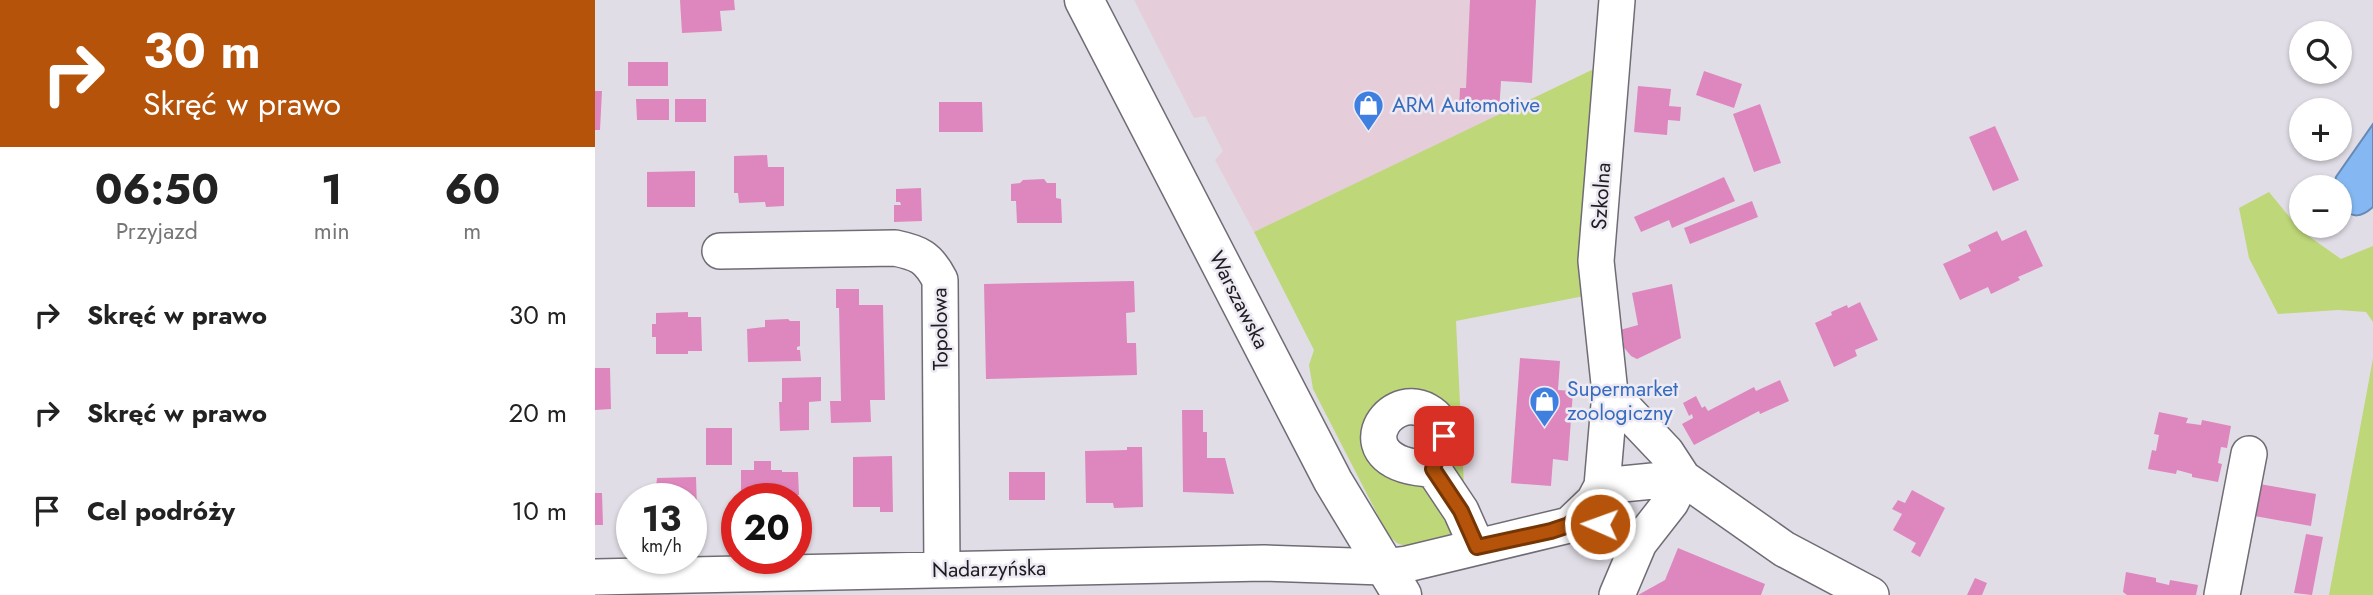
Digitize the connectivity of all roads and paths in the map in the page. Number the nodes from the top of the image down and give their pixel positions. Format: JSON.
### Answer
{"nodes":[{"id":1,"x":1084,"y":0,"type":"edge"},
{"id":2,"x":1617,"y":0,"type":"edge"},
{"id":3,"x":720,"y":251,"type":"dead end"},
{"id":4,"x":1609,"y":393,"type":"junction"},
{"id":5,"x":2249,"y":453,"type":"dead end"},
{"id":6,"x":1433,"y":469,"type":"dead end"},
{"id":7,"x":1683,"y":478,"type":"junction"},
{"id":8,"x":1602,"y":486,"type":"junction"},
{"id":9,"x":1581,"y":514,"type":"junction"},
{"id":10,"x":1639,"y":543,"type":"junction"},
{"id":11,"x":1477,"y":547,"type":"junction"},
{"id":12,"x":942,"y":570,"type":"junction"},
{"id":13,"x":595,"y":577,"type":"edge"},
{"id":14,"x":1393,"y":581,"type":"edge"},
{"id":15,"x":976,"y":582,"type":"edge"},
{"id":16,"x":1617,"y":595,"type":"edge"},
{"id":17,"x":1871,"y":595,"type":"edge"},
{"id":18,"x":2222,"y":595,"type":"edge"}],
"edges":[{"from":1,"to":14,"type":"main road","name":"Warszawska"},
{"from":2,"to":4,"type":"street","name":"Szkolna"},
{"from":3,"to":12,"type":"street","name":"Topolowa"},
{"from":4,"to":7,"type":"street"},
{"from":4,"to":8,"type":"street","name":"Szkolna"},
{"from":5,"to":18,"type":"street"},
{"from":6,"to":11,"type":"street"},
{"from":7,"to":8,"type":"street"},
{"from":7,"to":10,"type":"street"},
{"from":7,"to":17,"type":"street"},
{"from":8,"to":9,"type":"street"},
{"from":9,"to":10,"type":"street"},
{"from":9,"to":11,"type":"street"},
{"from":10,"to":16,"type":"street"},
{"from":11,"to":14,"type":"street"},
{"from":12,"to":13,"type":"street","name":"Nadarzyńska"},
{"from":12,"to":15,"type":"street","name":"Nadarzyńska"},
{"from":14,"to":15,"type":"street","name":"Nadarzyńska"}]}
